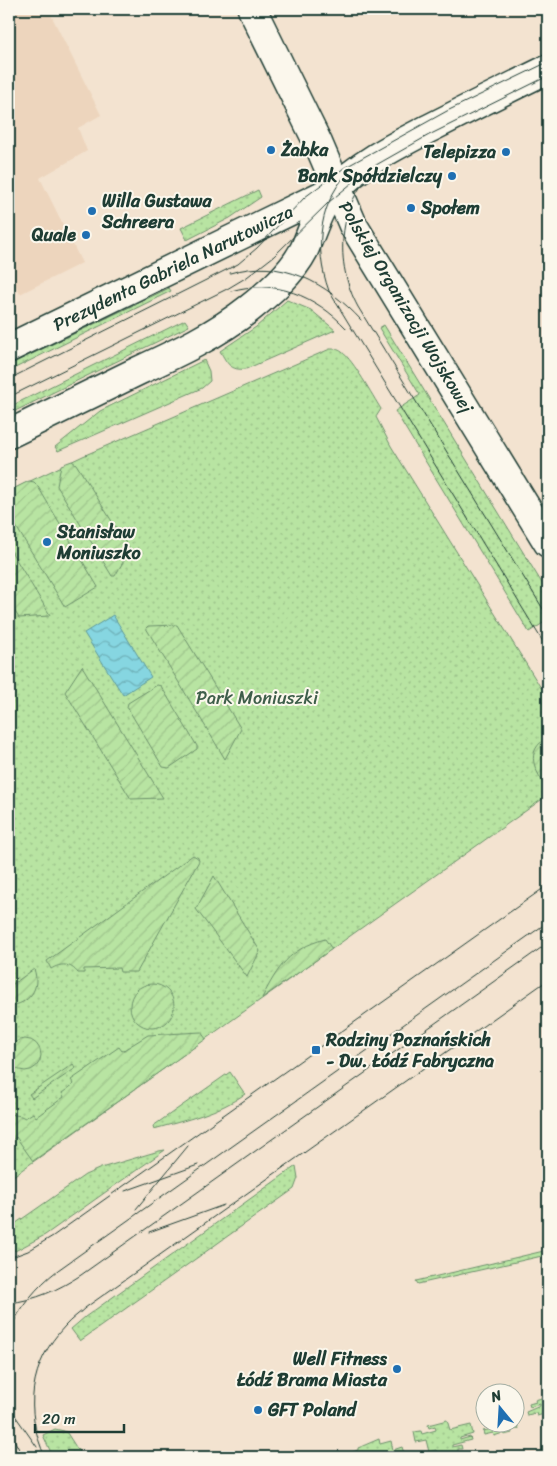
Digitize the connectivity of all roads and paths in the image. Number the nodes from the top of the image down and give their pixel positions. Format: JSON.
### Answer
{"nodes":[{"id":1,"x":252,"y":9,"type":"edge"},
{"id":2,"x":548,"y":69,"type":"edge"},
{"id":3,"x":337,"y":188,"type":"junction"},
{"id":4,"x":9,"y":348,"type":"edge"},
{"id":5,"x":9,"y":434,"type":"edge"},
{"id":6,"x":548,"y":543,"type":"edge"}],
"edges":[{"from":1,"to":3,"type":"street","name":"Polskiej Organizacji Wojskowej"},
{"from":2,"to":3,"type":"street","name":"Prezydenta Gabriela Narutowicza"},
{"from":3,"to":4,"type":"street","name":"Prezydenta Gabriela Narutowicza"},
{"from":3,"to":5,"type":"street","name":"Prezydenta Gabriela Narutowicza"},
{"from":3,"to":6,"type":"street","name":"Polskiej Organizacji Wojskowej"}]}
